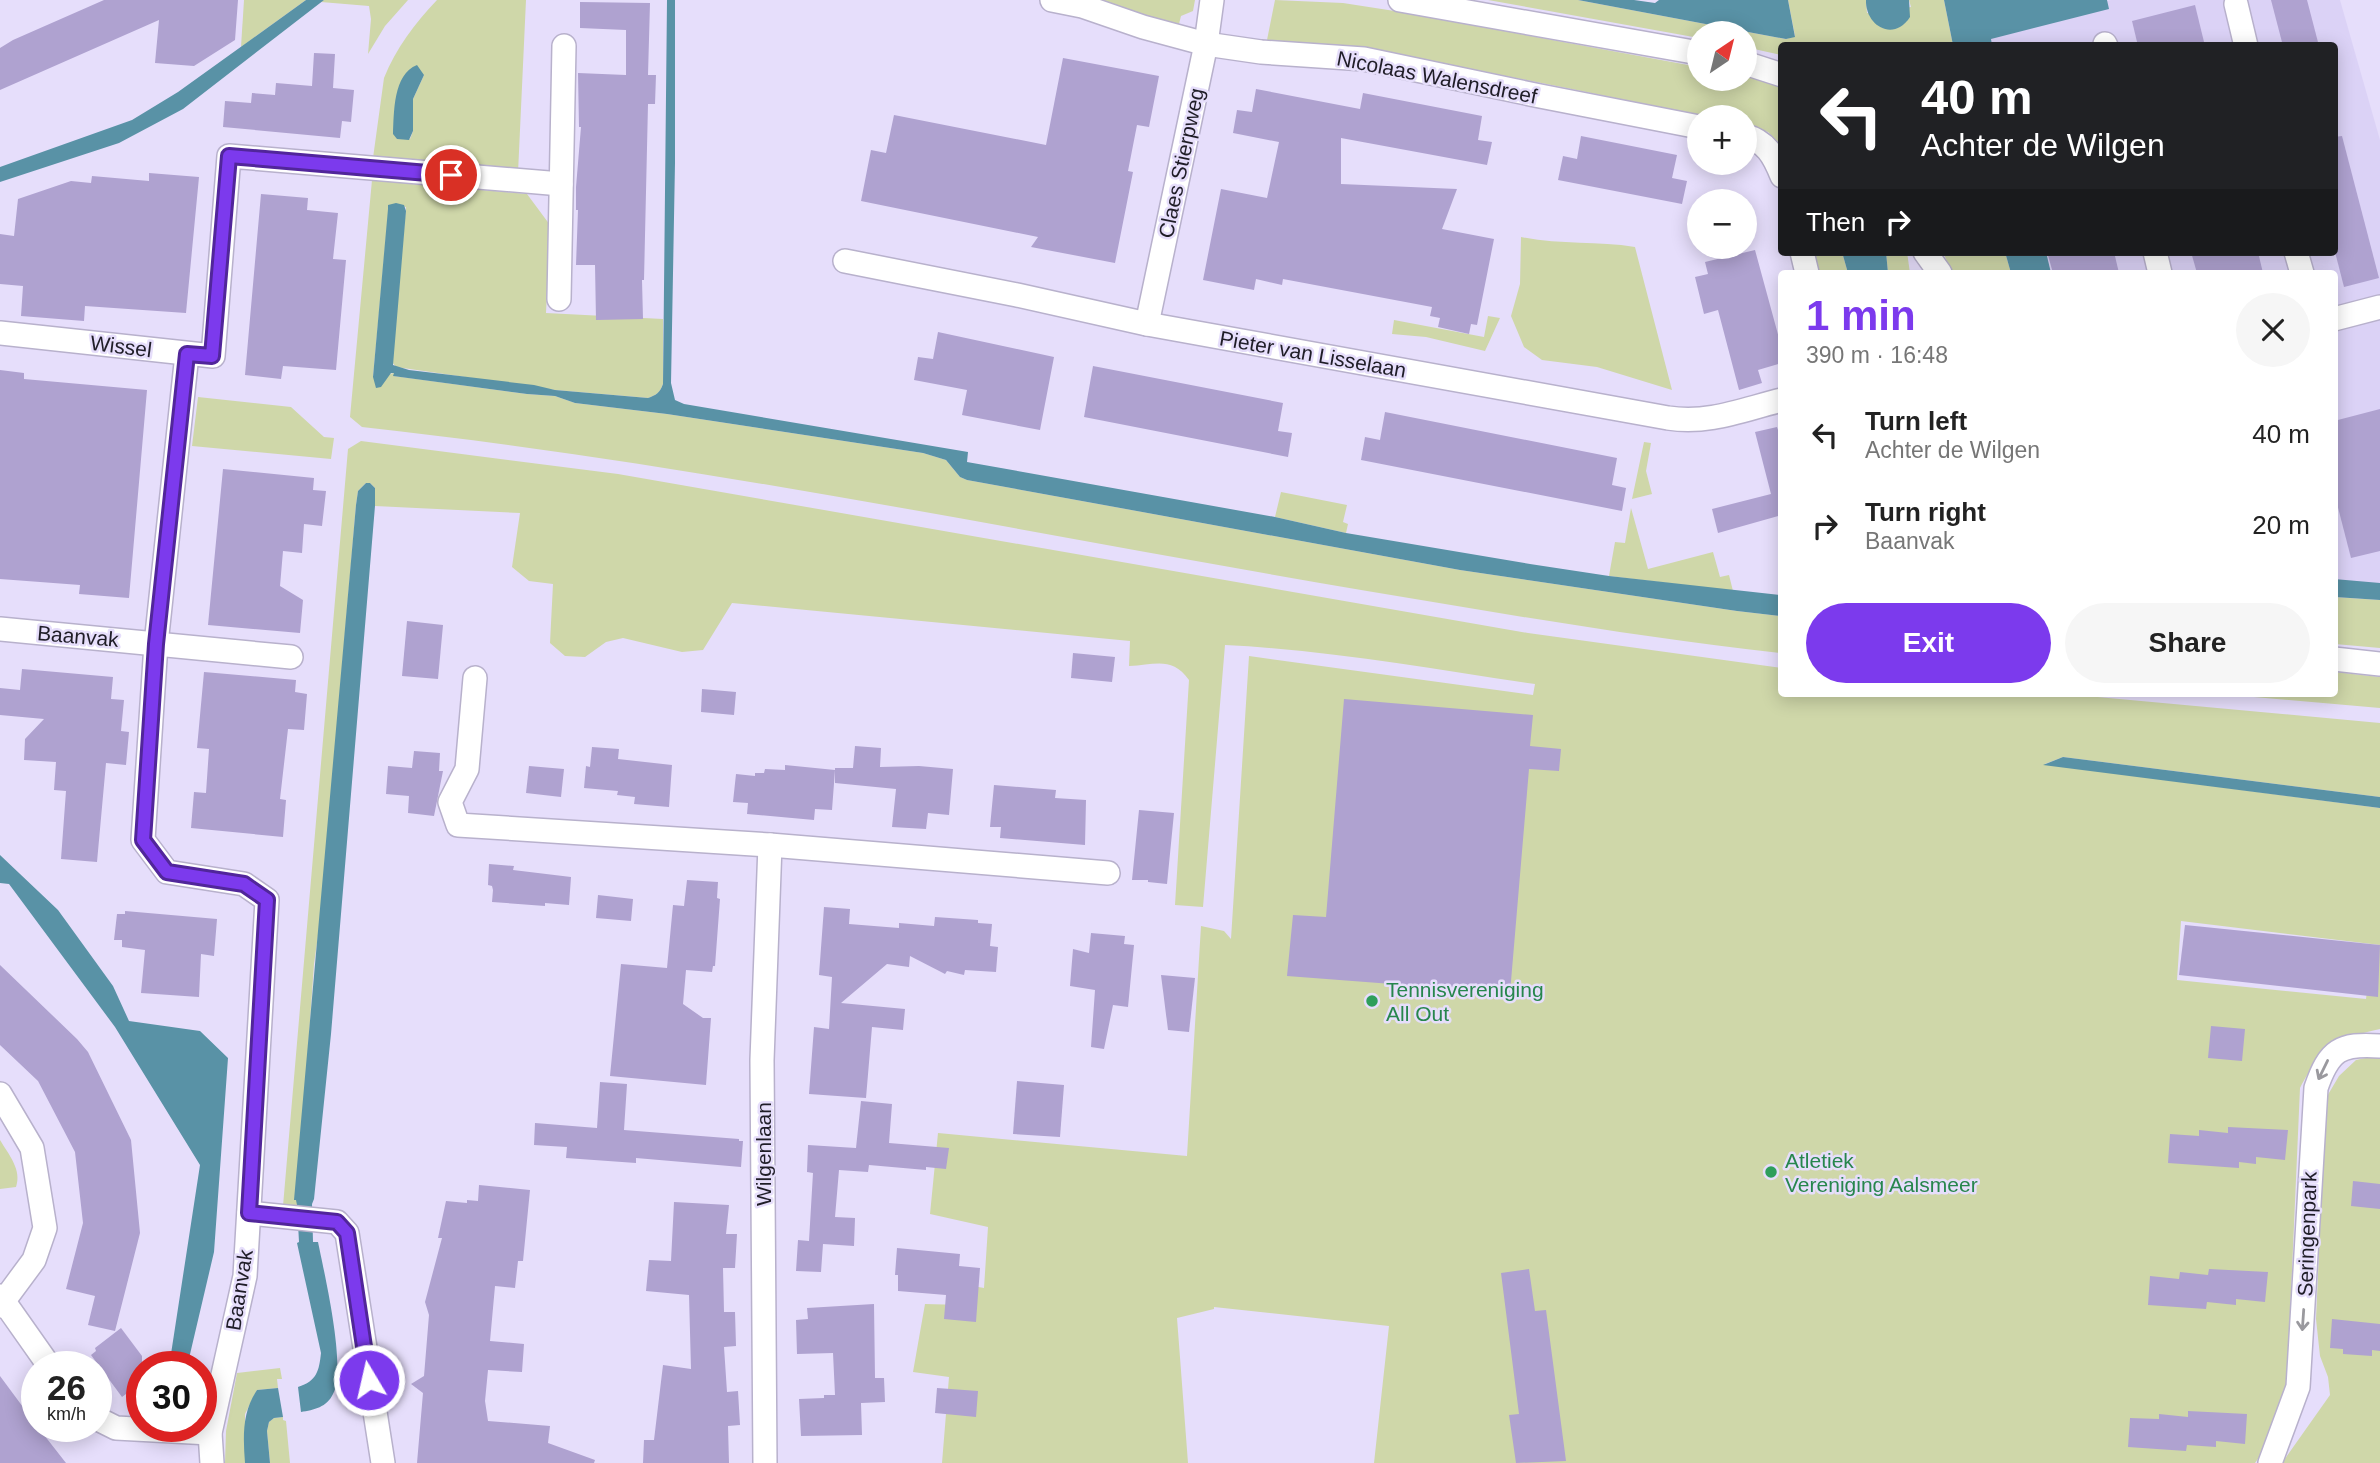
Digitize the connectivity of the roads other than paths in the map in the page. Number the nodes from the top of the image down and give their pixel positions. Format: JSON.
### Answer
{"nodes":[{"id":1,"x":1052,"y":0,"type":"edge"},
{"id":2,"x":1212,"y":0,"type":"edge"},
{"id":3,"x":1399,"y":0,"type":"edge"},
{"id":4,"x":2236,"y":4,"type":"dead end"},
{"id":5,"x":2245,"y":42,"type":"edge"},
{"id":6,"x":1206,"y":44,"type":"junction"},
{"id":7,"x":564,"y":46,"type":"dead end"},
{"id":8,"x":1687,"y":51,"type":"edge"},
{"id":9,"x":1757,"y":67,"type":"edge"},
{"id":10,"x":1778,"y":74,"type":"edge"},
{"id":11,"x":1687,"y":125,"type":"edge"},
{"id":12,"x":1757,"y":139,"type":"edge"},
{"id":13,"x":1778,"y":169,"type":"edge"},
{"id":14,"x":561,"y":184,"type":"junction"},
{"id":15,"x":1927,"y":256,"type":"edge"},
{"id":16,"x":845,"y":261,"type":"dead end"},
{"id":17,"x":1938,"y":270,"type":"edge"},
{"id":18,"x":559,"y":299,"type":"dead end"},
{"id":19,"x":2380,"y":307,"type":"edge"},
{"id":20,"x":2338,"y":318,"type":"edge"},
{"id":21,"x":1147,"y":324,"type":"junction"},
{"id":22,"x":0,"y":333,"type":"edge"},
{"id":23,"x":187,"y":354,"type":"junction"},
{"id":24,"x":1778,"y":401,"type":"edge"},
{"id":25,"x":0,"y":629,"type":"edge"},
{"id":26,"x":156,"y":644,"type":"junction"},
{"id":27,"x":291,"y":657,"type":"dead end"},
{"id":28,"x":2338,"y":659,"type":"edge"},
{"id":29,"x":2380,"y":664,"type":"edge"},
{"id":30,"x":475,"y":678,"type":"dead end"},
{"id":31,"x":770,"y":845,"type":"junction"},
{"id":32,"x":1108,"y":873,"type":"dead end"},
{"id":33,"x":2380,"y":1046,"type":"edge"},
{"id":34,"x":0,"y":1094,"type":"edge"},
{"id":35,"x":249,"y":1213,"type":"junction"},
{"id":36,"x":2,"y":1301,"type":"edge"},
{"id":37,"x":38,"y":1351,"type":"edge"},
{"id":38,"x":217,"y":1402,"type":"edge"},
{"id":39,"x":211,"y":1442,"type":"edge"},
{"id":40,"x":212,"y":1463,"type":"edge"},
{"id":41,"x":383,"y":1463,"type":"edge"},
{"id":42,"x":765,"y":1463,"type":"edge"},
{"id":43,"x":2270,"y":1463,"type":"edge"}],
"edges":[{"from":1,"to":6,"type":"street","name":"Nicolaas Walensdreef"},
{"from":2,"to":6,"type":"street","name":"Claes Stierpweg"},
{"from":3,"to":8,"type":"street"},
{"from":4,"to":5,"type":"street"},
{"from":6,"to":11,"type":"street","name":"Nicolaas Walensdreef"},
{"from":6,"to":21,"type":"street","name":"Claes Stierpweg"},
{"from":7,"to":14,"type":"street"},
{"from":9,"to":10,"type":"street"},
{"from":12,"to":13,"type":"street"},
{"from":14,"to":18,"type":"street"},
{"from":14,"to":23,"type":"street","name":"Wissel"},
{"from":15,"to":17,"type":"street"},
{"from":16,"to":21,"type":"street","name":"Pieter van Lisselaan"},
{"from":19,"to":20,"type":"street"},
{"from":21,"to":24,"type":"street","name":"Pieter van Lisselaan"},
{"from":22,"to":23,"type":"street","name":"Wissel"},
{"from":23,"to":26,"type":"street","name":"Baanvak"},
{"from":25,"to":26,"type":"street","name":"Baanvak"},
{"from":26,"to":27,"type":"street","name":"Baanvak"},
{"from":26,"to":35,"type":"street","name":"Baanvak"},
{"from":28,"to":29,"type":"street"},
{"from":30,"to":31,"type":"street"},
{"from":31,"to":32,"type":"street"},
{"from":31,"to":42,"type":"street","name":"Wilgenlaan"},
{"from":33,"to":43,"type":"street","name":"Seringenpark","one_way":true},
{"from":34,"to":36,"type":"street"},
{"from":35,"to":38,"type":"street","name":"Baanvak"},
{"from":35,"to":41,"type":"street"},
{"from":36,"to":37,"type":"street"},
{"from":39,"to":40,"type":"street","name":"Baanvak"}]}
